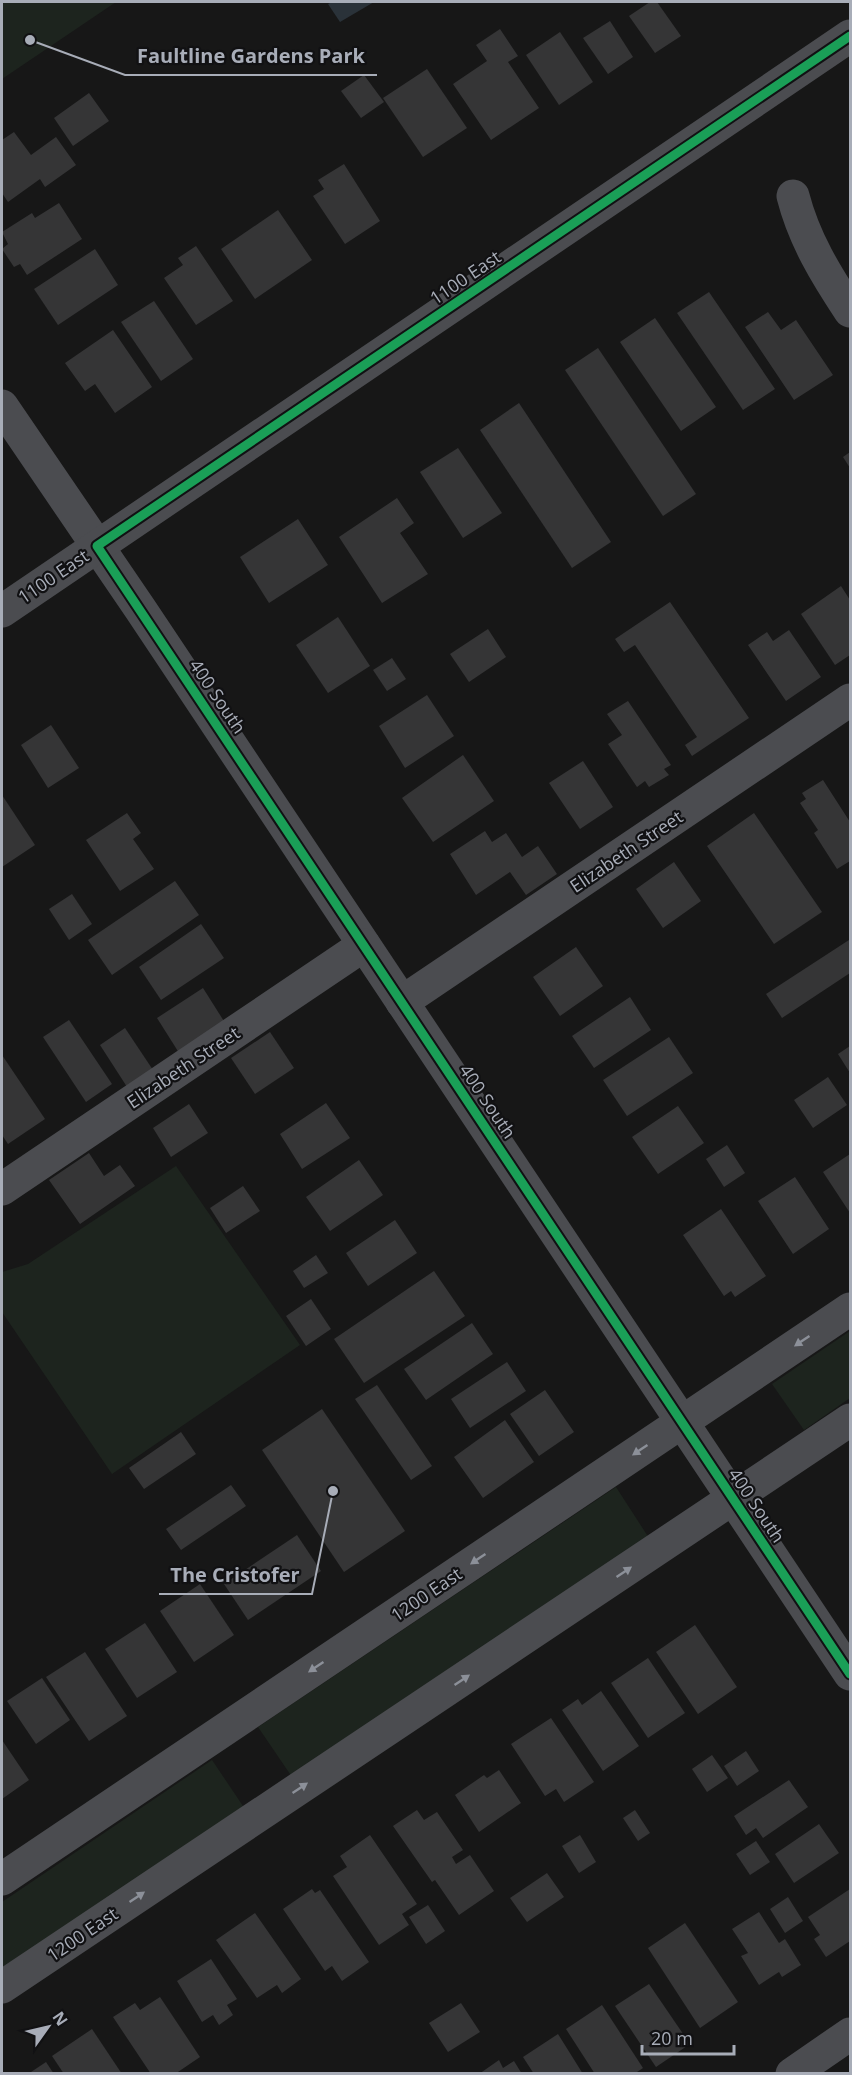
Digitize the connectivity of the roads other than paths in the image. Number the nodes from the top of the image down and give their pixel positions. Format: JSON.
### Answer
{"nodes":[{"id":1,"x":850,"y":36,"type":"edge"},
{"id":2,"x":793,"y":196,"type":"dead end"},
{"id":3,"x":850,"y":311,"type":"edge"},
{"id":4,"x":2,"y":406,"type":"edge"},
{"id":5,"x":97,"y":546,"type":"junction"},
{"id":6,"x":2,"y":611,"type":"edge"},
{"id":7,"x":850,"y":700,"type":"edge"},
{"id":8,"x":364,"y":945,"type":"junction"},
{"id":9,"x":402,"y":1002,"type":"junction"},
{"id":10,"x":2,"y":1189,"type":"edge"},
{"id":11,"x":850,"y":1309,"type":"edge"},
{"id":12,"x":850,"y":1420,"type":"edge"},
{"id":13,"x":682,"y":1422,"type":"junction"},
{"id":14,"x":733,"y":1498,"type":"junction"},
{"id":15,"x":850,"y":1674,"type":"edge"},
{"id":16,"x":2,"y":1879,"type":"edge"},
{"id":17,"x":2,"y":1988,"type":"edge"},
{"id":18,"x":850,"y":2034,"type":"edge"},
{"id":19,"x":792,"y":2073,"type":"edge"}],
"edges":[{"from":1,"to":5,"type":"street","name":"1100 East"},
{"from":2,"to":3,"type":"street"},
{"from":4,"to":5,"type":"street","name":"400 South"},
{"from":5,"to":6,"type":"street","name":"1100 East"},
{"from":5,"to":8,"type":"street","name":"400 South"},
{"from":7,"to":9,"type":"street","name":"Elizabeth Street"},
{"from":8,"to":9,"type":"street","name":"400 South"},
{"from":8,"to":10,"type":"street","name":"Elizabeth Street"},
{"from":9,"to":13,"type":"street","name":"400 South"},
{"from":11,"to":13,"type":"street","name":"1200 East","one_way":true},
{"from":12,"to":14,"type":"street","name":"1200 East"},
{"from":13,"to":14,"type":"street","name":"400 South"},
{"from":13,"to":16,"type":"street","name":"1200 East","one_way":true},
{"from":14,"to":15,"type":"street","name":"400 South"},
{"from":17,"to":14,"type":"street","name":"1200 East","one_way":true},
{"from":18,"to":19,"type":"street"}]}
